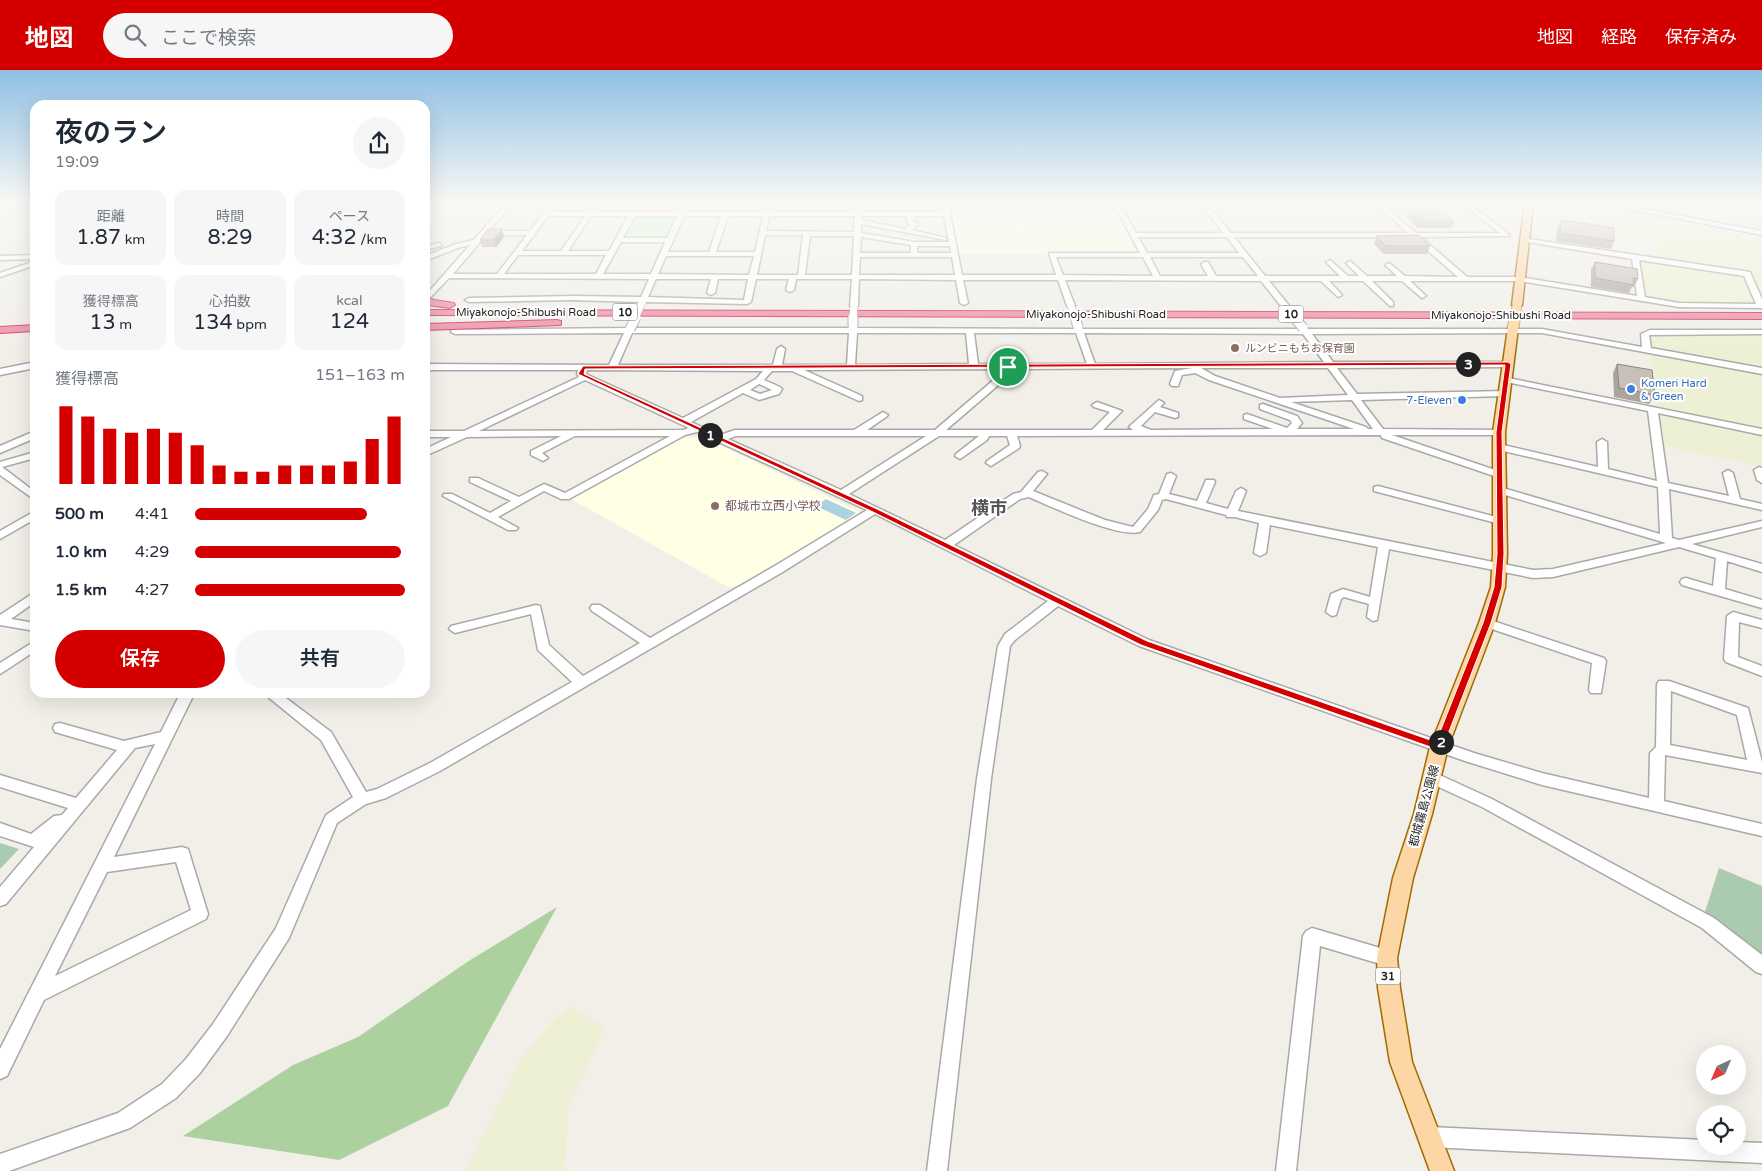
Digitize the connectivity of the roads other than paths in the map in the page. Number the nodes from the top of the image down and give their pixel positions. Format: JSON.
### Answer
{"nodes":[{"id":1,"x":464,"y":254,"type":"edge"},
{"id":2,"x":515,"y":254,"type":"edge"},
{"id":3,"x":610,"y":254,"type":"edge"},
{"id":4,"x":663,"y":254,"type":"edge"},
{"id":5,"x":758,"y":254,"type":"edge"},
{"id":6,"x":802,"y":254,"type":"edge"},
{"id":7,"x":1437,"y":254,"type":"edge"},
{"id":8,"x":1522,"y":254,"type":"edge"},
{"id":9,"x":1602,"y":254,"type":"edge"},
{"id":10,"x":857,"y":255,"type":"joint"},
{"id":11,"x":914,"y":255,"type":"joint"},
{"id":12,"x":954,"y":255,"type":"joint"},
{"id":13,"x":1145,"y":255,"type":"junction"},
{"id":14,"x":1244,"y":255,"type":"joint"},
{"id":15,"x":30,"y":257,"type":"edge"},
{"id":16,"x":1635,"y":257,"type":"junction"},
{"id":17,"x":0,"y":258,"type":"edge"},
{"id":18,"x":1330,"y":262,"type":"dead end"},
{"id":19,"x":1350,"y":263,"type":"dead end"},
{"id":20,"x":1205,"y":264,"type":"dead end"},
{"id":21,"x":30,"y":265,"type":"edge"},
{"id":22,"x":1389,"y":265,"type":"dead end"},
{"id":23,"x":0,"y":276,"type":"edge"},
{"id":24,"x":445,"y":276,"type":"junction"},
{"id":25,"x":499,"y":276,"type":"junction"},
{"id":26,"x":598,"y":277,"type":"junction"},
{"id":27,"x":654,"y":277,"type":"junction"},
{"id":28,"x":715,"y":277,"type":"junction"},
{"id":29,"x":752,"y":277,"type":"junction"},
{"id":30,"x":797,"y":277,"type":"junction"},
{"id":31,"x":855,"y":277,"type":"junction"},
{"id":32,"x":959,"y":278,"type":"junction"},
{"id":33,"x":1059,"y":278,"type":"junction"},
{"id":34,"x":1158,"y":278,"type":"junction"},
{"id":35,"x":1262,"y":278,"type":"junction"},
{"id":36,"x":1323,"y":278,"type":"junction"},
{"id":37,"x":1346,"y":278,"type":"junction"},
{"id":38,"x":1365,"y":278,"type":"junction"},
{"id":39,"x":1403,"y":278,"type":"junction"},
{"id":40,"x":1464,"y":278,"type":"junction"},
{"id":41,"x":1214,"y":279,"type":"junction"},
{"id":42,"x":1519,"y":279,"type":"junction"},
{"id":43,"x":790,"y":290,"type":"dead end"},
{"id":44,"x":711,"y":293,"type":"dead end"},
{"id":45,"x":1338,"y":295,"type":"dead end"},
{"id":46,"x":1422,"y":296,"type":"dead end"},
{"id":47,"x":430,"y":298,"type":"edge"},
{"id":48,"x":1641,"y":299,"type":"junction"},
{"id":49,"x":469,"y":300,"type":"dead end"},
{"id":50,"x":643,"y":301,"type":"junction"},
{"id":51,"x":964,"y":303,"type":"dead end"},
{"id":52,"x":430,"y":304,"type":"edge"},
{"id":53,"x":430,"y":304,"type":"edge"},
{"id":54,"x":1390,"y":304,"type":"dead end"},
{"id":55,"x":1762,"y":309,"type":"edge"},
{"id":56,"x":820,"y":312,"type":"junction"},
{"id":57,"x":430,"y":326,"type":"edge"},
{"id":58,"x":853,"y":328,"type":"junction"},
{"id":59,"x":30,"y":329,"type":"edge"},
{"id":60,"x":1079,"y":329,"type":"junction"},
{"id":61,"x":0,"y":330,"type":"edge"},
{"id":62,"x":1304,"y":330,"type":"junction"},
{"id":63,"x":1513,"y":330,"type":"junction"},
{"id":64,"x":630,"y":331,"type":"junction"},
{"id":65,"x":970,"y":331,"type":"junction"},
{"id":66,"x":455,"y":332,"type":"dead end"},
{"id":67,"x":1762,"y":332,"type":"edge"},
{"id":68,"x":781,"y":348,"type":"dead end"},
{"id":69,"x":1647,"y":350,"type":"junction"},
{"id":70,"x":1508,"y":364,"type":"junction"},
{"id":71,"x":1329,"y":365,"type":"junction"},
{"id":72,"x":30,"y":366,"type":"edge"},
{"id":73,"x":1092,"y":366,"type":"junction"},
{"id":74,"x":430,"y":367,"type":"edge"},
{"id":75,"x":850,"y":367,"type":"junction"},
{"id":76,"x":974,"y":367,"type":"junction"},
{"id":77,"x":1008,"y":367,"type":"junction"},
{"id":78,"x":612,"y":368,"type":"junction"},
{"id":79,"x":774,"y":368,"type":"junction"},
{"id":80,"x":791,"y":368,"type":"junction"},
{"id":81,"x":1195,"y":368,"type":"junction"},
{"id":82,"x":1762,"y":371,"type":"edge"},
{"id":83,"x":0,"y":372,"type":"edge"},
{"id":84,"x":584,"y":372,"type":"junction"},
{"id":85,"x":758,"y":380,"type":"junction"},
{"id":86,"x":1506,"y":380,"type":"junction"},
{"id":87,"x":1175,"y":384,"type":"dead end"},
{"id":88,"x":743,"y":390,"type":"junction"},
{"id":89,"x":1504,"y":394,"type":"junction"},
{"id":90,"x":1354,"y":396,"type":"junction"},
{"id":91,"x":859,"y":398,"type":"dead end"},
{"id":92,"x":1275,"y":399,"type":"junction"},
{"id":93,"x":1097,"y":405,"type":"dead end"},
{"id":94,"x":1263,"y":407,"type":"dead end"},
{"id":95,"x":1653,"y":410,"type":"junction"},
{"id":96,"x":883,"y":415,"type":"dead end"},
{"id":97,"x":1175,"y":415,"type":"dead end"},
{"id":98,"x":1247,"y":416,"type":"dead end"},
{"id":99,"x":683,"y":427,"type":"junction"},
{"id":100,"x":938,"y":432,"type":"junction"},
{"id":101,"x":1095,"y":432,"type":"junction"},
{"id":102,"x":1288,"y":432,"type":"junction"},
{"id":103,"x":1377,"y":432,"type":"junction"},
{"id":104,"x":1499,"y":432,"type":"junction"},
{"id":105,"x":1762,"y":432,"type":"edge"},
{"id":106,"x":984,"y":433,"type":"junction"},
{"id":107,"x":1011,"y":433,"type":"junction"},
{"id":108,"x":1153,"y":433,"type":"junction"},
{"id":109,"x":430,"y":434,"type":"edge"},
{"id":110,"x":466,"y":434,"type":"junction"},
{"id":111,"x":574,"y":434,"type":"junction"},
{"id":112,"x":854,"y":434,"type":"junction"},
{"id":113,"x":30,"y":436,"type":"edge"},
{"id":114,"x":719,"y":438,"type":"junction"},
{"id":115,"x":1602,"y":442,"type":"dead end"},
{"id":116,"x":1499,"y":448,"type":"junction"},
{"id":117,"x":0,"y":450,"type":"edge"},
{"id":118,"x":430,"y":451,"type":"edge"},
{"id":119,"x":30,"y":456,"type":"edge"},
{"id":120,"x":960,"y":456,"type":"dead end"},
{"id":121,"x":543,"y":458,"type":"dead end"},
{"id":122,"x":991,"y":463,"type":"dead end"},
{"id":123,"x":0,"y":465,"type":"edge"},
{"id":124,"x":0,"y":470,"type":"edge"},
{"id":125,"x":1603,"y":471,"type":"junction"},
{"id":126,"x":1728,"y":473,"type":"dead end"},
{"id":127,"x":1042,"y":474,"type":"dead end"},
{"id":128,"x":1500,"y":475,"type":"junction"},
{"id":129,"x":1171,"y":476,"type":"dead end"},
{"id":130,"x":4,"y":479,"type":"edge"},
{"id":131,"x":474,"y":480,"type":"dead end"},
{"id":132,"x":1210,"y":482,"type":"dead end"},
{"id":133,"x":1663,"y":485,"type":"junction"},
{"id":134,"x":1378,"y":490,"type":"dead end"},
{"id":135,"x":1499,"y":490,"type":"junction"},
{"id":136,"x":1241,"y":491,"type":"dead end"},
{"id":137,"x":30,"y":494,"type":"edge"},
{"id":138,"x":1025,"y":494,"type":"junction"},
{"id":139,"x":841,"y":495,"type":"junction"},
{"id":140,"x":448,"y":496,"type":"dead end"},
{"id":141,"x":1163,"y":496,"type":"junction"},
{"id":142,"x":519,"y":501,"type":"junction"},
{"id":143,"x":1735,"y":501,"type":"junction"},
{"id":144,"x":1200,"y":506,"type":"junction"},
{"id":145,"x":1762,"y":507,"type":"edge"},
{"id":146,"x":875,"y":510,"type":"junction"},
{"id":147,"x":1231,"y":514,"type":"junction"},
{"id":148,"x":30,"y":517,"type":"edge"},
{"id":149,"x":490,"y":517,"type":"junction"},
{"id":150,"x":1500,"y":521,"type":"junction"},
{"id":151,"x":1265,"y":522,"type":"junction"},
{"id":152,"x":1762,"y":524,"type":"edge"},
{"id":153,"x":512,"y":528,"type":"dead end"},
{"id":154,"x":0,"y":536,"type":"edge"},
{"id":155,"x":1666,"y":539,"type":"junction"},
{"id":156,"x":1678,"y":543,"type":"junction"},
{"id":157,"x":1384,"y":544,"type":"junction"},
{"id":158,"x":946,"y":545,"type":"junction"},
{"id":159,"x":1260,"y":553,"type":"dead end"},
{"id":160,"x":1722,"y":556,"type":"junction"},
{"id":161,"x":1500,"y":567,"type":"junction"},
{"id":162,"x":1762,"y":568,"type":"edge"},
{"id":163,"x":1686,"y":582,"type":"dead end"},
{"id":164,"x":1719,"y":591,"type":"junction"},
{"id":165,"x":30,"y":600,"type":"edge"},
{"id":166,"x":1056,"y":601,"type":"junction"},
{"id":167,"x":1375,"y":602,"type":"junction"},
{"id":168,"x":1762,"y":604,"type":"edge"},
{"id":169,"x":596,"y":608,"type":"dead end"},
{"id":170,"x":1332,"y":612,"type":"dead end"},
{"id":171,"x":1373,"y":617,"type":"dead end"},
{"id":172,"x":0,"y":621,"type":"edge"},
{"id":173,"x":1487,"y":623,"type":"junction"},
{"id":174,"x":1762,"y":624,"type":"edge"},
{"id":175,"x":30,"y":626,"type":"edge"},
{"id":176,"x":454,"y":629,"type":"dead end"},
{"id":177,"x":649,"y":643,"type":"junction"},
{"id":178,"x":30,"y":648,"type":"edge"},
{"id":179,"x":0,"y":669,"type":"edge"},
{"id":180,"x":1762,"y":672,"type":"edge"},
{"id":181,"x":582,"y":682,"type":"junction"},
{"id":182,"x":1596,"y":690,"type":"dead end"},
{"id":183,"x":185,"y":698,"type":"edge"},
{"id":184,"x":276,"y":698,"type":"edge"},
{"id":185,"x":60,"y":728,"type":"dead end"},
{"id":186,"x":166,"y":736,"type":"junction"},
{"id":187,"x":127,"y":747,"type":"junction"},
{"id":188,"x":1439,"y":747,"type":"junction"},
{"id":189,"x":1663,"y":749,"type":"junction"},
{"id":190,"x":1759,"y":768,"type":"edge"},
{"id":191,"x":1432,"y":778,"type":"junction"},
{"id":192,"x":0,"y":781,"type":"edge"},
{"id":193,"x":362,"y":799,"type":"junction"},
{"id":194,"x":78,"y":806,"type":"junction"},
{"id":195,"x":1656,"y":806,"type":"junction"},
{"id":196,"x":0,"y":829,"type":"edge"},
{"id":197,"x":1762,"y":830,"type":"edge"},
{"id":198,"x":101,"y":866,"type":"junction"},
{"id":199,"x":0,"y":899,"type":"edge"},
{"id":200,"x":1387,"y":958,"type":"junction"},
{"id":201,"x":1762,"y":966,"type":"edge"},
{"id":202,"x":36,"y":995,"type":"junction"},
{"id":203,"x":0,"y":1069,"type":"edge"},
{"id":204,"x":1430,"y":1137,"type":"junction"},
{"id":205,"x":1762,"y":1153,"type":"edge"},
{"id":206,"x":0,"y":1164,"type":"edge"},
{"id":207,"x":937,"y":1171,"type":"edge"},
{"id":208,"x":1286,"y":1171,"type":"edge"},
{"id":209,"x":1442,"y":1171,"type":"edge"}],
"edges":[{"from":1,"to":24,"type":"street"},
{"from":2,"to":25,"type":"street"},
{"from":3,"to":26,"type":"street"},
{"from":4,"to":27,"type":"street"},
{"from":5,"to":29,"type":"street"},
{"from":6,"to":30,"type":"street"},
{"from":7,"to":40,"type":"street"},
{"from":8,"to":42,"type":"main road","name":"都城霧島公園線","number":"31"},
{"from":9,"to":16,"type":"street"},
{"from":10,"to":11,"type":"street"},
{"from":10,"to":31,"type":"street"},
{"from":11,"to":12,"type":"street"},
{"from":12,"to":32,"type":"street"},
{"from":13,"to":14,"type":"street"},
{"from":13,"to":33,"type":"street"},
{"from":13,"to":34,"type":"street"},
{"from":14,"to":35,"type":"street"},
{"from":15,"to":17,"type":"street"},
{"from":16,"to":48,"type":"street"},
{"from":16,"to":55,"type":"street"},
{"from":18,"to":37,"type":"street"},
{"from":19,"to":38,"type":"street"},
{"from":20,"to":41,"type":"street"},
{"from":21,"to":23,"type":"street"},
{"from":22,"to":39,"type":"street"},
{"from":24,"to":25,"type":"street"},
{"from":24,"to":47,"type":"street"},
{"from":25,"to":26,"type":"street"},
{"from":26,"to":27,"type":"street"},
{"from":27,"to":28,"type":"street"},
{"from":27,"to":50,"type":"street"},
{"from":28,"to":29,"type":"street"},
{"from":28,"to":44,"type":"street"},
{"from":29,"to":30,"type":"street"},
{"from":29,"to":50,"type":"street"},
{"from":30,"to":31,"type":"street"},
{"from":30,"to":43,"type":"street"},
{"from":31,"to":32,"type":"street"},
{"from":31,"to":58,"type":"street","bridge":true},
{"from":32,"to":33,"type":"street"},
{"from":32,"to":51,"type":"street"},
{"from":33,"to":34,"type":"street"},
{"from":33,"to":60,"type":"street","bridge":true},
{"from":34,"to":41,"type":"street"},
{"from":35,"to":36,"type":"street"},
{"from":35,"to":41,"type":"street"},
{"from":35,"to":62,"type":"street","bridge":true},
{"from":36,"to":37,"type":"street"},
{"from":36,"to":45,"type":"street"},
{"from":37,"to":38,"type":"street"},
{"from":38,"to":39,"type":"street"},
{"from":38,"to":54,"type":"street"},
{"from":39,"to":40,"type":"street"},
{"from":39,"to":46,"type":"street"},
{"from":40,"to":42,"type":"street"},
{"from":42,"to":48,"type":"street"},
{"from":42,"to":63,"type":"main road","name":"都城霧島公園線","number":"31","bridge":true},
{"from":48,"to":55,"type":"street"},
{"from":49,"to":50,"type":"street"},
{"from":50,"to":64,"type":"street","bridge":true},
{"from":52,"to":56,"type":"highway"},
{"from":53,"to":56,"type":"highway","name":"Miyakonojo-Shibushi Road","number":"10"},
{"from":55,"to":56,"type":"highway","name":"Miyakonojo-Shibushi Road","number":"10"},
{"from":56,"to":57,"type":"highway"},
{"from":58,"to":64,"type":"street"},
{"from":58,"to":65,"type":"street"},
{"from":58,"to":75,"type":"street"},
{"from":59,"to":61,"type":"highway"},
{"from":60,"to":62,"type":"street"},
{"from":60,"to":65,"type":"street"},
{"from":60,"to":73,"type":"street"},
{"from":62,"to":63,"type":"street"},
{"from":62,"to":71,"type":"street"},
{"from":63,"to":69,"type":"street"},
{"from":63,"to":70,"type":"main road","name":"都城霧島公園線","number":"31"},
{"from":64,"to":66,"type":"street"},
{"from":64,"to":78,"type":"street"},
{"from":65,"to":76,"type":"street"},
{"from":67,"to":69,"type":"street"},
{"from":68,"to":79,"type":"street"},
{"from":69,"to":82,"type":"street"},
{"from":70,"to":71,"type":"street"},
{"from":70,"to":86,"type":"main road","name":"都城霧島公園線","number":"31"},
{"from":71,"to":81,"type":"street"},
{"from":71,"to":90,"type":"street"},
{"from":72,"to":83,"type":"street"},
{"from":73,"to":77,"type":"street"},
{"from":73,"to":81,"type":"street"},
{"from":74,"to":84,"type":"street"},
{"from":75,"to":76,"type":"street"},
{"from":75,"to":80,"type":"street"},
{"from":76,"to":77,"type":"street"},
{"from":77,"to":100,"type":"street"},
{"from":78,"to":79,"type":"street"},
{"from":78,"to":84,"type":"street"},
{"from":79,"to":80,"type":"street"},
{"from":79,"to":85,"type":"street"},
{"from":80,"to":91,"type":"street"},
{"from":81,"to":87,"type":"street"},
{"from":81,"to":92,"type":"street"},
{"from":84,"to":99,"type":"street"},
{"from":84,"to":110,"type":"street"},
{"from":85,"to":88,"type":"street"},
{"from":85,"to":88,"type":"street"},
{"from":86,"to":89,"type":"main road","name":"都城霧島公園線","number":"31"},
{"from":86,"to":95,"type":"street"},
{"from":88,"to":99,"type":"street"},
{"from":89,"to":90,"type":"street"},
{"from":89,"to":104,"type":"main road","name":"都城霧島公園線","number":"31"},
{"from":90,"to":92,"type":"street"},
{"from":90,"to":103,"type":"street"},
{"from":92,"to":103,"type":"street"},
{"from":93,"to":101,"type":"street"},
{"from":94,"to":102,"type":"street"},
{"from":95,"to":105,"type":"street"},
{"from":95,"to":133,"type":"street"},
{"from":96,"to":112,"type":"street"},
{"from":97,"to":108,"type":"street"},
{"from":98,"to":102,"type":"street"},
{"from":99,"to":111,"type":"street"},
{"from":99,"to":114,"type":"street"},
{"from":99,"to":142,"type":"street"},
{"from":100,"to":106,"type":"street"},
{"from":100,"to":112,"type":"street"},
{"from":100,"to":139,"type":"street"},
{"from":101,"to":107,"type":"street"},
{"from":101,"to":108,"type":"street"},
{"from":102,"to":103,"type":"street"},
{"from":102,"to":108,"type":"street"},
{"from":103,"to":104,"type":"street"},
{"from":103,"to":128,"type":"street"},
{"from":104,"to":116,"type":"main road","name":"都城霧島公園線","number":"31"},
{"from":106,"to":107,"type":"street"},
{"from":106,"to":120,"type":"street"},
{"from":107,"to":122,"type":"street"},
{"from":109,"to":110,"type":"street"},
{"from":110,"to":111,"type":"street"},
{"from":110,"to":118,"type":"street"},
{"from":111,"to":121,"type":"street"},
{"from":112,"to":114,"type":"street"},
{"from":113,"to":117,"type":"street"},
{"from":114,"to":139,"type":"street"},
{"from":115,"to":125,"type":"street"},
{"from":116,"to":125,"type":"street"},
{"from":116,"to":128,"type":"main road","name":"都城霧島公園線","number":"31"},
{"from":119,"to":123,"type":"street"},
{"from":124,"to":130,"type":"street"},
{"from":125,"to":133,"type":"street"},
{"from":126,"to":143,"type":"street"},
{"from":127,"to":138,"type":"street"},
{"from":128,"to":135,"type":"main road","name":"都城霧島公園線","number":"31"},
{"from":129,"to":141,"type":"street"},
{"from":130,"to":137,"type":"street"},
{"from":131,"to":142,"type":"street"},
{"from":132,"to":144,"type":"street"},
{"from":133,"to":143,"type":"street"},
{"from":133,"to":155,"type":"street"},
{"from":134,"to":150,"type":"street"},
{"from":135,"to":150,"type":"main road","name":"都城霧島公園線","number":"31"},
{"from":135,"to":155,"type":"street"},
{"from":136,"to":147,"type":"street"},
{"from":138,"to":141,"type":"street"},
{"from":138,"to":158,"type":"street"},
{"from":139,"to":146,"type":"street"},
{"from":140,"to":149,"type":"street"},
{"from":141,"to":144,"type":"street"},
{"from":142,"to":149,"type":"street"},
{"from":143,"to":145,"type":"street"},
{"from":144,"to":147,"type":"street"},
{"from":146,"to":158,"type":"street"},
{"from":146,"to":177,"type":"street"},
{"from":147,"to":151,"type":"street"},
{"from":148,"to":154,"type":"street"},
{"from":149,"to":153,"type":"street"},
{"from":150,"to":161,"type":"main road","name":"都城霧島公園線","number":"31"},
{"from":151,"to":157,"type":"street"},
{"from":151,"to":159,"type":"street"},
{"from":152,"to":156,"type":"street"},
{"from":155,"to":156,"type":"street"},
{"from":156,"to":160,"type":"street"},
{"from":156,"to":161,"type":"street"},
{"from":157,"to":161,"type":"street"},
{"from":157,"to":167,"type":"street"},
{"from":158,"to":166,"type":"street"},
{"from":160,"to":162,"type":"street"},
{"from":160,"to":164,"type":"street"},
{"from":161,"to":173,"type":"main road","name":"都城霧島公園線","number":"31"},
{"from":163,"to":164,"type":"street"},
{"from":164,"to":168,"type":"street"},
{"from":165,"to":172,"type":"street"},
{"from":166,"to":188,"type":"street"},
{"from":166,"to":207,"type":"street"},
{"from":167,"to":170,"type":"street"},
{"from":167,"to":171,"type":"street"},
{"from":169,"to":177,"type":"street"},
{"from":172,"to":175,"type":"street"},
{"from":173,"to":182,"type":"street"},
{"from":173,"to":188,"type":"main road","name":"都城霧島公園線","number":"31"},
{"from":174,"to":180,"type":"street"},
{"from":176,"to":181,"type":"street"},
{"from":177,"to":181,"type":"street"},
{"from":178,"to":179,"type":"street"},
{"from":181,"to":193,"type":"street"},
{"from":183,"to":186,"type":"street"},
{"from":184,"to":193,"type":"street"},
{"from":185,"to":187,"type":"street"},
{"from":186,"to":187,"type":"street"},
{"from":186,"to":198,"type":"street"},
{"from":187,"to":194,"type":"street"},
{"from":188,"to":191,"type":"main road","name":"都城霧島公園線","number":"31"},
{"from":188,"to":195,"type":"street"},
{"from":189,"to":190,"type":"street"},
{"from":189,"to":190,"type":"street"},
{"from":189,"to":195,"type":"street"},
{"from":191,"to":200,"type":"main road","name":"都城霧島公園線","number":"31"},
{"from":191,"to":201,"type":"street"},
{"from":192,"to":194,"type":"street"},
{"from":193,"to":206,"type":"street"},
{"from":194,"to":196,"type":"street"},
{"from":194,"to":199,"type":"street"},
{"from":195,"to":197,"type":"street"},
{"from":198,"to":202,"type":"street"},
{"from":198,"to":202,"type":"street"},
{"from":200,"to":204,"type":"main road","name":"都城霧島公園線","number":"31"},
{"from":200,"to":208,"type":"street"},
{"from":202,"to":203,"type":"street"},
{"from":204,"to":205,"type":"street"},
{"from":204,"to":209,"type":"main road","name":"都城霧島公園線","number":"31"}]}
